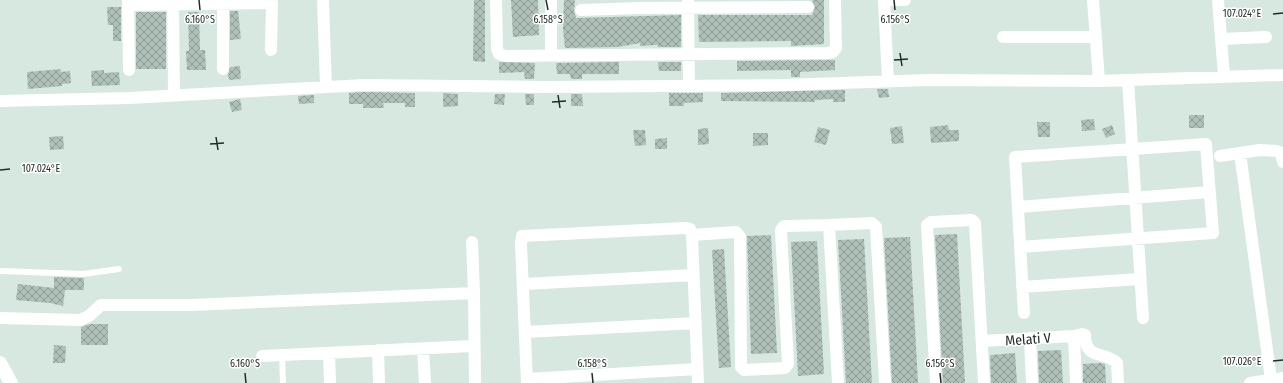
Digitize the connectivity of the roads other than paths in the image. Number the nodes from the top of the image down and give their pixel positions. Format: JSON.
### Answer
{"nodes":[{"id":1,"x":323,"y":0,"type":"edge"},
{"id":2,"x":496,"y":0,"type":"edge"},
{"id":3,"x":551,"y":0,"type":"edge"},
{"id":4,"x":835,"y":0,"type":"edge"},
{"id":5,"x":905,"y":0,"type":"edge"},
{"id":6,"x":1093,"y":0,"type":"edge"},
{"id":7,"x":1218,"y":0,"type":"edge"},
{"id":8,"x":128,"y":2,"type":"edge"},
{"id":9,"x":173,"y":2,"type":"edge"},
{"id":10,"x":223,"y":3,"type":"edge"},
{"id":11,"x":640,"y":4,"type":"edge"},
{"id":12,"x":688,"y":4,"type":"edge"},
{"id":13,"x":739,"y":4,"type":"edge"},
{"id":14,"x":786,"y":4,"type":"edge"},
{"id":15,"x":600,"y":5,"type":"edge"},
{"id":16,"x":808,"y":8,"type":"dead end"},
{"id":17,"x":581,"y":10,"type":"dead end"},
{"id":18,"x":1003,"y":37,"type":"dead end"},
{"id":19,"x":1096,"y":37,"type":"junction"},
{"id":20,"x":1266,"y":37,"type":"dead end"},
{"id":21,"x":1221,"y":39,"type":"junction"},
{"id":22,"x":271,"y":50,"type":"dead end"},
{"id":23,"x":551,"y":54,"type":"junction"},
{"id":24,"x":689,"y":55,"type":"junction"},
{"id":25,"x":223,"y":69,"type":"dead end"},
{"id":26,"x":129,"y":70,"type":"dead end"},
{"id":27,"x":1283,"y":75,"type":"edge"},
{"id":28,"x":1224,"y":76,"type":"junction"},
{"id":29,"x":1128,"y":80,"type":"junction"},
{"id":30,"x":888,"y":81,"type":"junction"},
{"id":31,"x":1099,"y":81,"type":"junction"},
{"id":32,"x":689,"y":84,"type":"junction"},
{"id":33,"x":326,"y":87,"type":"junction"},
{"id":34,"x":174,"y":95,"type":"junction"},
{"id":35,"x":0,"y":101,"type":"edge"},
{"id":36,"x":1131,"y":150,"type":"junction"},
{"id":37,"x":1240,"y":153,"type":"junction"},
{"id":38,"x":1220,"y":156,"type":"dead end"},
{"id":39,"x":1283,"y":159,"type":"edge"},
{"id":40,"x":1283,"y":162,"type":"edge"},
{"id":41,"x":1209,"y":192,"type":"junction"},
{"id":42,"x":1134,"y":198,"type":"junction"},
{"id":43,"x":1018,"y":207,"type":"junction"},
{"id":44,"x":829,"y":225,"type":"junction"},
{"id":45,"x":692,"y":235,"type":"junction"},
{"id":46,"x":1137,"y":239,"type":"junction"},
{"id":47,"x":472,"y":242,"type":"dead end"},
{"id":48,"x":1020,"y":247,"type":"junction"},
{"id":49,"x":119,"y":269,"type":"dead end"},
{"id":50,"x":0,"y":271,"type":"edge"},
{"id":51,"x":693,"y":275,"type":"junction"},
{"id":52,"x":1140,"y":279,"type":"junction"},
{"id":53,"x":524,"y":284,"type":"junction"},
{"id":54,"x":1022,"y":287,"type":"junction"},
{"id":55,"x":474,"y":293,"type":"junction"},
{"id":56,"x":1024,"y":313,"type":"dead end"},
{"id":57,"x":0,"y":318,"type":"edge"},
{"id":58,"x":1143,"y":318,"type":"dead end"},
{"id":59,"x":696,"y":323,"type":"junction"},
{"id":60,"x":526,"y":332,"type":"junction"},
{"id":61,"x":1074,"y":336,"type":"junction"},
{"id":62,"x":1030,"y":338,"type":"junction"},
{"id":63,"x":983,"y":341,"type":"junction"},
{"id":64,"x":473,"y":346,"type":"junction"},
{"id":65,"x":423,"y":349,"type":"junction"},
{"id":66,"x":378,"y":350,"type":"junction"},
{"id":67,"x":329,"y":353,"type":"junction"},
{"id":68,"x":282,"y":355,"type":"junction"},
{"id":69,"x":262,"y":356,"type":"dead end"},
{"id":70,"x":0,"y":362,"type":"edge"},
{"id":71,"x":697,"y":369,"type":"junction"},
{"id":72,"x":1277,"y":378,"type":"edge"},
{"id":73,"x":527,"y":381,"type":"edge"},
{"id":74,"x":11,"y":383,"type":"edge"},
{"id":75,"x":283,"y":383,"type":"edge"},
{"id":76,"x":330,"y":383,"type":"edge"},
{"id":77,"x":379,"y":383,"type":"edge"},
{"id":78,"x":425,"y":383,"type":"edge"},
{"id":79,"x":475,"y":383,"type":"edge"},
{"id":80,"x":698,"y":383,"type":"edge"},
{"id":81,"x":838,"y":383,"type":"edge"},
{"id":82,"x":885,"y":383,"type":"edge"},
{"id":83,"x":936,"y":383,"type":"edge"},
{"id":84,"x":984,"y":383,"type":"edge"},
{"id":85,"x":1032,"y":383,"type":"edge"},
{"id":86,"x":1076,"y":383,"type":"edge"},
{"id":87,"x":1118,"y":383,"type":"edge"},
{"id":88,"x":1250,"y":383,"type":"edge"}],
"edges":[{"from":1,"to":33,"type":"street"},
{"from":2,"to":23,"type":"street"},
{"from":3,"to":23,"type":"street"},
{"from":4,"to":24,"type":"street"},
{"from":5,"to":30,"type":"street"},
{"from":6,"to":19,"type":"street"},
{"from":7,"to":21,"type":"street"},
{"from":8,"to":9,"type":"street"},
{"from":8,"to":26,"type":"street"},
{"from":9,"to":10,"type":"street"},
{"from":9,"to":34,"type":"street"},
{"from":10,"to":22,"type":"street"},
{"from":10,"to":25,"type":"street"},
{"from":11,"to":12,"type":"street"},
{"from":11,"to":15,"type":"street"},
{"from":12,"to":13,"type":"street"},
{"from":12,"to":24,"type":"street"},
{"from":13,"to":14,"type":"street"},
{"from":14,"to":16,"type":"street"},
{"from":15,"to":17,"type":"street"},
{"from":18,"to":19,"type":"street"},
{"from":19,"to":31,"type":"street"},
{"from":20,"to":21,"type":"street"},
{"from":21,"to":28,"type":"street"},
{"from":23,"to":24,"type":"street"},
{"from":24,"to":32,"type":"street"},
{"from":27,"to":28,"type":"street"},
{"from":28,"to":29,"type":"street"},
{"from":29,"to":31,"type":"street"},
{"from":29,"to":36,"type":"street"},
{"from":30,"to":31,"type":"street"},
{"from":30,"to":32,"type":"street"},
{"from":32,"to":33,"type":"street"},
{"from":33,"to":34,"type":"street"},
{"from":34,"to":35,"type":"street"},
{"from":36,"to":41,"type":"street"},
{"from":36,"to":42,"type":"street"},
{"from":36,"to":43,"type":"street"},
{"from":37,"to":38,"type":"street"},
{"from":37,"to":39,"type":"street"},
{"from":37,"to":72,"type":"street"},
{"from":39,"to":40,"type":"street"},
{"from":41,"to":42,"type":"street"},
{"from":41,"to":46,"type":"street"},
{"from":42,"to":43,"type":"street"},
{"from":42,"to":46,"type":"street"},
{"from":43,"to":48,"type":"street"},
{"from":44,"to":45,"type":"street"},
{"from":44,"to":81,"type":"street"},
{"from":44,"to":82,"type":"street"},
{"from":45,"to":51,"type":"street"},
{"from":45,"to":53,"type":"street"},
{"from":46,"to":48,"type":"street"},
{"from":46,"to":52,"type":"street"},
{"from":47,"to":55,"type":"street"},
{"from":48,"to":54,"type":"street"},
{"from":49,"to":50,"type":"lane"},
{"from":51,"to":53,"type":"street"},
{"from":51,"to":59,"type":"street"},
{"from":52,"to":54,"type":"street"},
{"from":52,"to":58,"type":"street"},
{"from":53,"to":60,"type":"street"},
{"from":54,"to":56,"type":"street"},
{"from":55,"to":57,"type":"street"},
{"from":55,"to":64,"type":"street"},
{"from":59,"to":60,"type":"street"},
{"from":59,"to":71,"type":"street"},
{"from":60,"to":73,"type":"street"},
{"from":61,"to":62,"type":"street","name":"Melati V"},
{"from":61,"to":86,"type":"street"},
{"from":61,"to":87,"type":"street"},
{"from":62,"to":63,"type":"street","name":"Melati V"},
{"from":62,"to":85,"type":"street"},
{"from":63,"to":83,"type":"street"},
{"from":63,"to":84,"type":"street"},
{"from":64,"to":65,"type":"street"},
{"from":64,"to":79,"type":"street"},
{"from":65,"to":66,"type":"street"},
{"from":65,"to":78,"type":"street"},
{"from":66,"to":67,"type":"street"},
{"from":66,"to":77,"type":"street"},
{"from":67,"to":68,"type":"street"},
{"from":67,"to":76,"type":"street"},
{"from":68,"to":69,"type":"street"},
{"from":68,"to":75,"type":"lane"},
{"from":70,"to":74,"type":"street"},
{"from":71,"to":73,"type":"street"},
{"from":71,"to":80,"type":"street"},
{"from":72,"to":88,"type":"street"}]}
